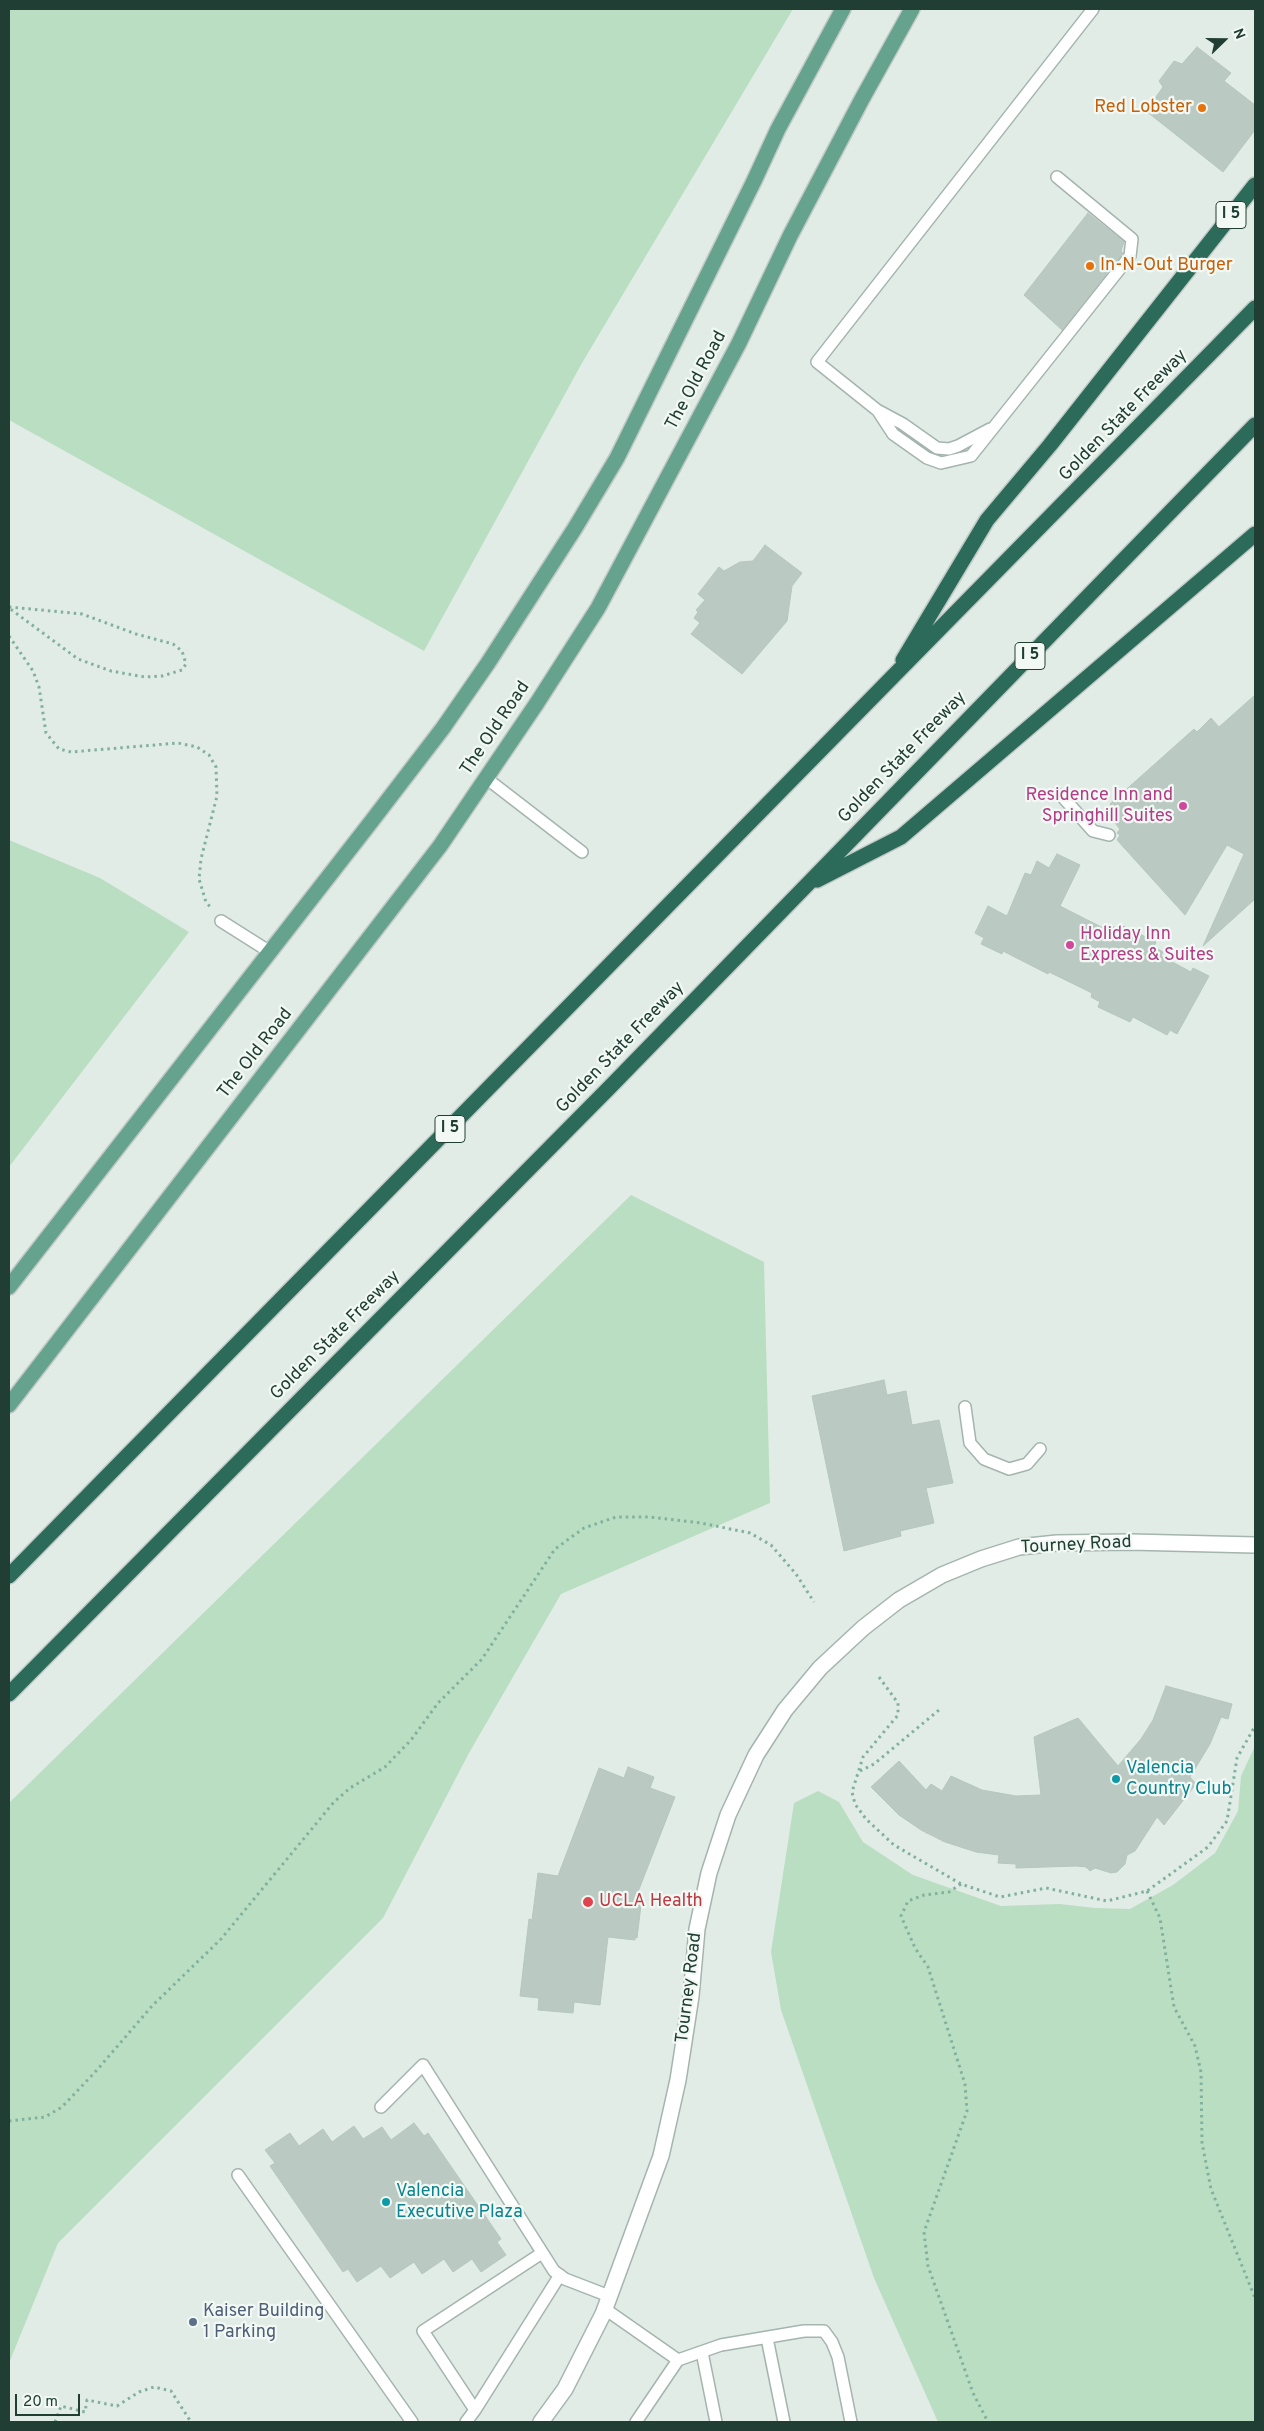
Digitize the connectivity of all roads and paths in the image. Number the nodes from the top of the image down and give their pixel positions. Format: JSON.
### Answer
{"nodes":[{"id":1,"x":844,"y":9,"type":"edge"},
{"id":2,"x":912,"y":9,"type":"edge"},
{"id":3,"x":1093,"y":9,"type":"edge"},
{"id":4,"x":1057,"y":177,"type":"dead end"},
{"id":5,"x":1255,"y":185,"type":"edge"},
{"id":6,"x":1255,"y":308,"type":"edge"},
{"id":7,"x":1255,"y":425,"type":"edge"},
{"id":8,"x":1255,"y":534,"type":"edge"},
{"id":9,"x":9,"y":608,"type":"edge"},
{"id":10,"x":9,"y":636,"type":"edge"},
{"id":11,"x":891,"y":681,"type":"junction"},
{"id":12,"x":486,"y":778,"type":"junction"},
{"id":13,"x":1061,"y":795,"type":"dead end"},
{"id":14,"x":1109,"y":835,"type":"dead end"},
{"id":15,"x":582,"y":852,"type":"dead end"},
{"id":16,"x":805,"y":886,"type":"junction"},
{"id":17,"x":221,"y":921,"type":"joint"},
{"id":18,"x":270,"y":952,"type":"junction"},
{"id":19,"x":9,"y":1287,"type":"edge"},
{"id":20,"x":9,"y":1405,"type":"edge"},
{"id":21,"x":965,"y":1407,"type":"dead end"},
{"id":22,"x":1040,"y":1449,"type":"dead end"},
{"id":23,"x":1255,"y":1546,"type":"edge"},
{"id":24,"x":9,"y":1576,"type":"edge"},
{"id":25,"x":814,"y":1602,"type":"dead end"},
{"id":26,"x":879,"y":1677,"type":"dead end"},
{"id":27,"x":9,"y":1694,"type":"edge"},
{"id":28,"x":939,"y":1710,"type":"dead end"},
{"id":29,"x":1255,"y":1726,"type":"edge"},
{"id":30,"x":859,"y":1772,"type":"junction"},
{"id":31,"x":961,"y":1884,"type":"junction"},
{"id":32,"x":1147,"y":1891,"type":"junction"},
{"id":33,"x":381,"y":2107,"type":"dead end"},
{"id":34,"x":9,"y":2121,"type":"edge"},
{"id":35,"x":238,"y":2175,"type":"dead end"},
{"id":36,"x":542,"y":2253,"type":"junction"},
{"id":37,"x":560,"y":2275,"type":"junction"},
{"id":38,"x":1255,"y":2298,"type":"edge"},
{"id":39,"x":607,"y":2302,"type":"junction"},
{"id":40,"x":767,"y":2338,"type":"junction"},
{"id":41,"x":702,"y":2352,"type":"junction"},
{"id":42,"x":678,"y":2360,"type":"junction"},
{"id":43,"x":475,"y":2410,"type":"junction"},
{"id":44,"x":639,"y":2421,"type":"edge"},
{"id":45,"x":55,"y":2422,"type":"edge"},
{"id":46,"x":191,"y":2422,"type":"edge"},
{"id":47,"x":412,"y":2422,"type":"edge"},
{"id":48,"x":466,"y":2422,"type":"edge"},
{"id":49,"x":541,"y":2422,"type":"edge"},
{"id":50,"x":716,"y":2422,"type":"edge"},
{"id":51,"x":784,"y":2422,"type":"edge"},
{"id":52,"x":850,"y":2422,"type":"edge"},
{"id":53,"x":988,"y":2422,"type":"edge"}],
"edges":[{"from":1,"to":18,"type":"main road","name":"The Old Road"},
{"from":2,"to":12,"type":"main road","name":"The Old Road"},
{"from":3,"to":4,"type":"lane"},
{"from":5,"to":11,"type":"highway","number":"I 5"},
{"from":6,"to":11,"type":"highway","name":"Golden State Freeway","number":"I 5"},
{"from":7,"to":16,"type":"highway","name":"Golden State Freeway","number":"I 5"},
{"from":8,"to":16,"type":"highway","number":"I 5"},
{"from":9,"to":9,"type":"path"},
{"from":10,"to":17,"type":"path"},
{"from":11,"to":24,"type":"highway","name":"Golden State Freeway","number":"I 5"},
{"from":12,"to":15,"type":"lane"},
{"from":12,"to":20,"type":"main road","name":"The Old Road"},
{"from":13,"to":14,"type":"lane"},
{"from":16,"to":27,"type":"highway","name":"Golden State Freeway","number":"I 5"},
{"from":17,"to":18,"type":"lane"},
{"from":18,"to":19,"type":"main road","name":"The Old Road"},
{"from":21,"to":22,"type":"lane"},
{"from":23,"to":39,"type":"street","name":"Tourney Road"},
{"from":25,"to":34,"type":"path"},
{"from":26,"to":30,"type":"path"},
{"from":28,"to":30,"type":"path"},
{"from":29,"to":32,"type":"path"},
{"from":30,"to":31,"type":"path"},
{"from":31,"to":32,"type":"path"},
{"from":31,"to":53,"type":"path"},
{"from":32,"to":38,"type":"path"},
{"from":33,"to":36,"type":"lane"},
{"from":35,"to":47,"type":"lane"},
{"from":36,"to":37,"type":"lane"},
{"from":36,"to":43,"type":"lane"},
{"from":37,"to":39,"type":"lane"},
{"from":37,"to":43,"type":"lane"},
{"from":39,"to":42,"type":"lane"},
{"from":39,"to":49,"type":"street","name":"Tourney Road"},
{"from":40,"to":41,"type":"lane"},
{"from":40,"to":51,"type":"lane"},
{"from":40,"to":52,"type":"lane"},
{"from":41,"to":42,"type":"lane"},
{"from":41,"to":50,"type":"lane"},
{"from":42,"to":44,"type":"lane"},
{"from":43,"to":48,"type":"lane"},
{"from":45,"to":46,"type":"path"}]}
